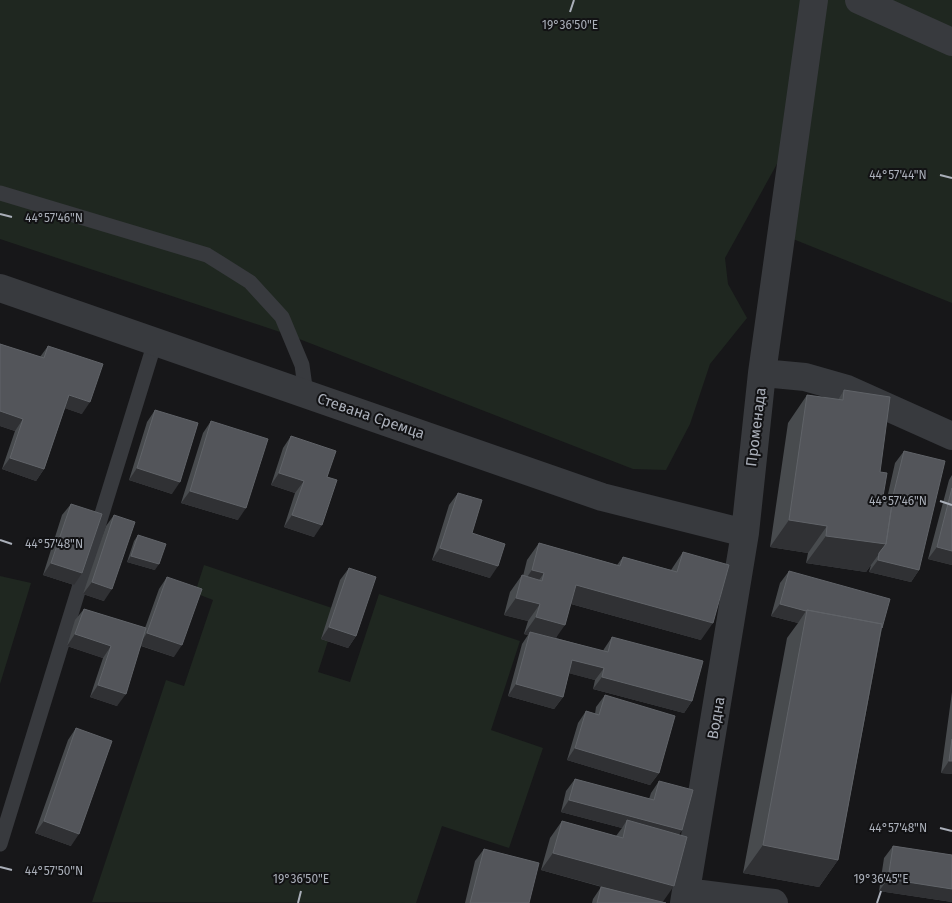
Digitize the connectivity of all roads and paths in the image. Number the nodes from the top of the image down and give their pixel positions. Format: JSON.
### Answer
{"nodes":[{"id":1,"x":814,"y":0,"type":"edge"},
{"id":2,"x":859,"y":0,"type":"edge"},
{"id":3,"x":952,"y":42,"type":"edge"},
{"id":4,"x":0,"y":193,"type":"edge"},
{"id":5,"x":0,"y":288,"type":"edge"},
{"id":6,"x":155,"y":342,"type":"junction"},
{"id":7,"x":762,"y":373,"type":"junction"},
{"id":8,"x":306,"y":394,"type":"junction"},
{"id":9,"x":952,"y":436,"type":"edge"},
{"id":10,"x":745,"y":533,"type":"junction"},
{"id":11,"x":0,"y":844,"type":"edge"},
{"id":12,"x":685,"y":897,"type":"edge"},
{"id":13,"x":774,"y":903,"type":"edge"}],
"edges":[{"from":1,"to":7,"type":"street"},
{"from":2,"to":3,"type":"street"},
{"from":4,"to":8,"type":"lane"},
{"from":5,"to":6,"type":"street","name":"Стевана Сремца"},
{"from":6,"to":8,"type":"street","name":"Стевана Сремца"},
{"from":6,"to":11,"type":"lane"},
{"from":7,"to":9,"type":"street","name":"Променада"},
{"from":7,"to":10,"type":"street","name":"Променада"},
{"from":8,"to":10,"type":"street","name":"Стевана Сремца"},
{"from":10,"to":12,"type":"street","name":"Водна"},
{"from":12,"to":13,"type":"street"}]}
